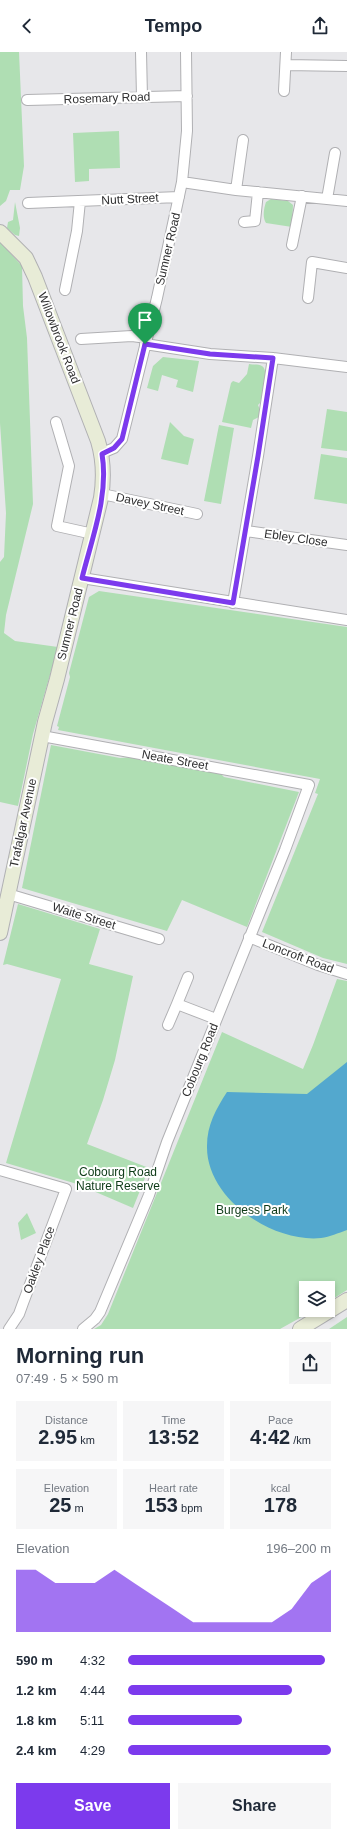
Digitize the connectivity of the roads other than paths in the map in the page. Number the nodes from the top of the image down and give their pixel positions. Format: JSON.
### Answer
{"nodes":[{"id":1,"x":141,"y":52,"type":"edge"},
{"id":2,"x":186,"y":52,"type":"edge"},
{"id":3,"x":286,"y":52,"type":"edge"},
{"id":4,"x":286,"y":64,"type":"junction"},
{"id":5,"x":347,"y":66,"type":"edge"},
{"id":6,"x":284,"y":92,"type":"dead end"},
{"id":7,"x":187,"y":96,"type":"junction"},
{"id":8,"x":142,"y":97,"type":"junction"},
{"id":9,"x":26,"y":100,"type":"dead end"},
{"id":10,"x":242,"y":140,"type":"dead end"},
{"id":11,"x":335,"y":153,"type":"dead end"},
{"id":12,"x":182,"y":182,"type":"junction"},
{"id":13,"x":236,"y":190,"type":"junction"},
{"id":14,"x":258,"y":192,"type":"junction"},
{"id":15,"x":302,"y":196,"type":"junction"},
{"id":16,"x":179,"y":197,"type":"junction"},
{"id":17,"x":327,"y":199,"type":"junction"},
{"id":18,"x":80,"y":201,"type":"junction"},
{"id":19,"x":347,"y":201,"type":"edge"},
{"id":20,"x":28,"y":203,"type":"dead end"},
{"id":21,"x":244,"y":222,"type":"dead end"},
{"id":22,"x":0,"y":232,"type":"edge"},
{"id":23,"x":292,"y":245,"type":"dead end"},
{"id":24,"x":347,"y":268,"type":"edge"},
{"id":25,"x":65,"y":290,"type":"dead end"},
{"id":26,"x":308,"y":298,"type":"dead end"},
{"id":27,"x":81,"y":340,"type":"dead end"},
{"id":28,"x":146,"y":341,"type":"junction"},
{"id":29,"x":273,"y":358,"type":"junction"},
{"id":30,"x":347,"y":367,"type":"edge"},
{"id":31,"x":56,"y":422,"type":"dead end"},
{"id":32,"x":102,"y":454,"type":"junction"},
{"id":33,"x":102,"y":494,"type":"junction"},
{"id":34,"x":197,"y":514,"type":"dead end"},
{"id":35,"x":246,"y":531,"type":"junction"},
{"id":36,"x":93,"y":534,"type":"junction"},
{"id":37,"x":347,"y":545,"type":"edge"},
{"id":38,"x":82,"y":578,"type":"junction"},
{"id":39,"x":233,"y":603,"type":"junction"},
{"id":40,"x":347,"y":620,"type":"edge"},
{"id":41,"x":42,"y":736,"type":"junction"},
{"id":42,"x":309,"y":785,"type":"joint"},
{"id":43,"x":8,"y":894,"type":"junction"},
{"id":44,"x":0,"y":933,"type":"edge"},
{"id":45,"x":249,"y":937,"type":"junction"},
{"id":46,"x":159,"y":939,"type":"dead end"},
{"id":47,"x":347,"y":974,"type":"edge"},
{"id":48,"x":188,"y":977,"type":"dead end"},
{"id":49,"x":177,"y":1004,"type":"junction"},
{"id":50,"x":216,"y":1019,"type":"junction"},
{"id":51,"x":168,"y":1025,"type":"dead end"},
{"id":52,"x":0,"y":1170,"type":"edge"},
{"id":53,"x":347,"y":1300,"type":"edge"},
{"id":54,"x":9,"y":1329,"type":"edge"},
{"id":55,"x":83,"y":1329,"type":"edge"},
{"id":56,"x":300,"y":1329,"type":"edge"}],
"edges":[{"from":1,"to":8,"type":"street"},
{"from":2,"to":7,"type":"street","name":"Sumner Road"},
{"from":3,"to":4,"type":"street"},
{"from":4,"to":5,"type":"street"},
{"from":4,"to":6,"type":"street"},
{"from":7,"to":8,"type":"street","name":"Rosemary Road"},
{"from":7,"to":12,"type":"street","name":"Sumner Road"},
{"from":8,"to":9,"type":"street","name":"Rosemary Road"},
{"from":10,"to":13,"type":"street"},
{"from":11,"to":17,"type":"street"},
{"from":12,"to":13,"type":"street"},
{"from":12,"to":16,"type":"street","name":"Sumner Road"},
{"from":13,"to":14,"type":"street"},
{"from":14,"to":15,"type":"street"},
{"from":14,"to":21,"type":"street"},
{"from":15,"to":17,"type":"street"},
{"from":15,"to":23,"type":"street"},
{"from":16,"to":18,"type":"street","name":"Nutt Street"},
{"from":16,"to":28,"type":"street","name":"Sumner Road"},
{"from":17,"to":19,"type":"street"},
{"from":18,"to":20,"type":"street","name":"Nutt Street"},
{"from":18,"to":25,"type":"street"},
{"from":22,"to":32,"type":"main road","name":"Willowbrook Road"},
{"from":24,"to":26,"type":"street"},
{"from":27,"to":28,"type":"street"},
{"from":28,"to":29,"type":"street"},
{"from":28,"to":32,"type":"street","name":"Sumner Road"},
{"from":29,"to":30,"type":"street"},
{"from":29,"to":35,"type":"street"},
{"from":31,"to":36,"type":"street"},
{"from":32,"to":33,"type":"main road","name":"Sumner Road"},
{"from":33,"to":34,"type":"street","name":"Davey Street"},
{"from":33,"to":36,"type":"main road","name":"Sumner Road"},
{"from":35,"to":37,"type":"street","name":"Ebley Close"},
{"from":35,"to":39,"type":"street"},
{"from":36,"to":38,"type":"main road","name":"Sumner Road"},
{"from":38,"to":39,"type":"street"},
{"from":38,"to":41,"type":"main road","name":"Sumner Road"},
{"from":39,"to":40,"type":"street"},
{"from":41,"to":42,"type":"street","name":"Neate Street"},
{"from":41,"to":43,"type":"main road","name":"Trafalgar Avenue"},
{"from":42,"to":45,"type":"street","name":"Cobourg Road"},
{"from":43,"to":44,"type":"main road","name":"Trafalgar Avenue"},
{"from":43,"to":46,"type":"street","name":"Waite Street"},
{"from":45,"to":47,"type":"street","name":"Loncroft Road"},
{"from":45,"to":50,"type":"street","name":"Cobourg Road"},
{"from":48,"to":49,"type":"street"},
{"from":49,"to":50,"type":"street"},
{"from":49,"to":51,"type":"street"},
{"from":50,"to":55,"type":"street","name":"Cobourg Road"},
{"from":52,"to":54,"type":"street","name":"Oakley Place"},
{"from":53,"to":56,"type":"main road"}]}
